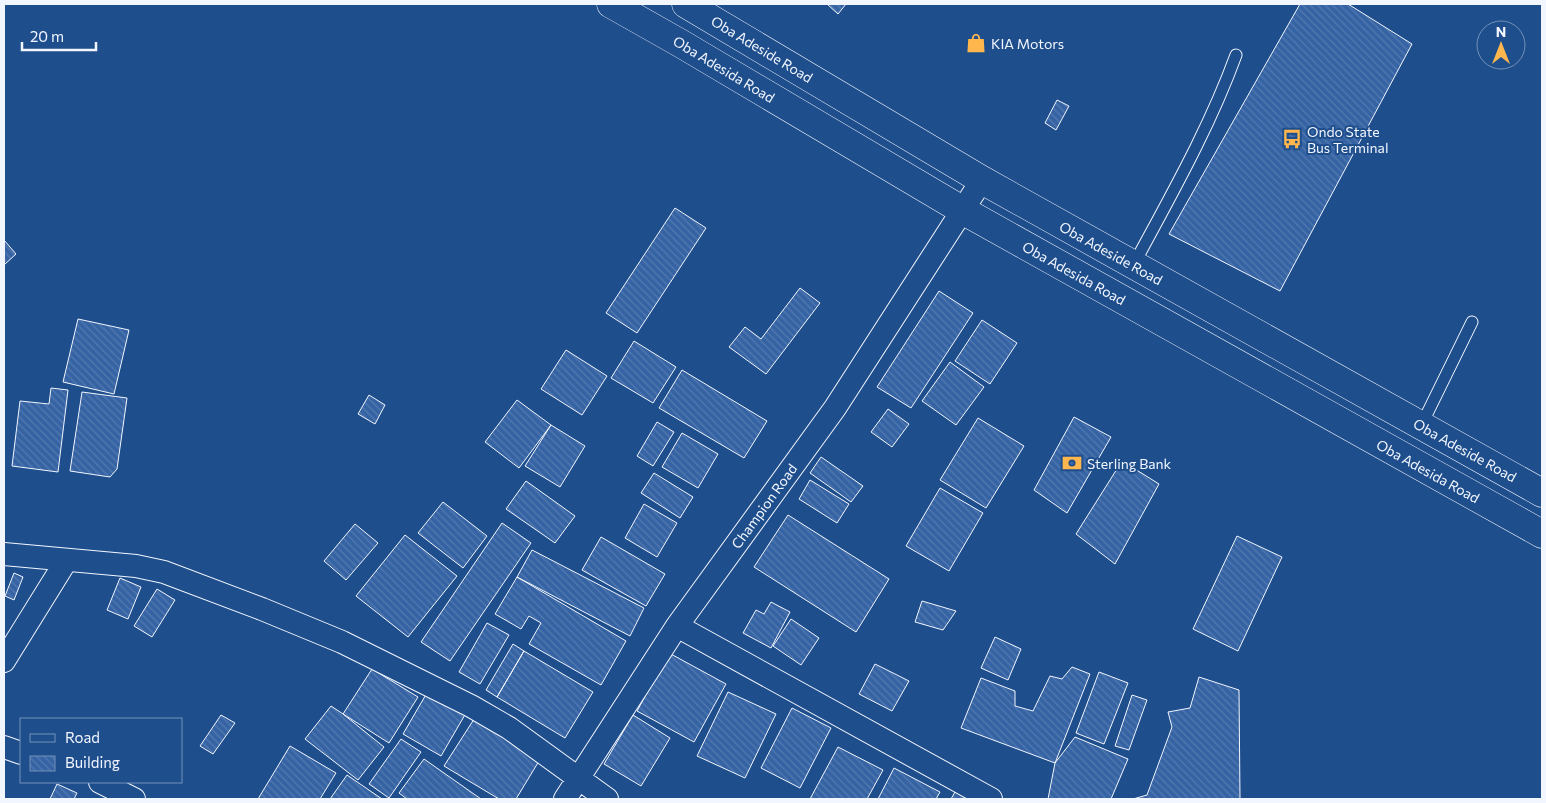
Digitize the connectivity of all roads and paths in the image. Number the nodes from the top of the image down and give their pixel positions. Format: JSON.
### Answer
{"nodes":[{"id":1,"x":611,"y":4,"type":"edge"},
{"id":2,"x":686,"y":4,"type":"edge"},
{"id":3,"x":1236,"y":55,"type":"dead end"},
{"id":4,"x":982,"y":180,"type":"junction"},
{"id":5,"x":962,"y":210,"type":"junction"},
{"id":6,"x":1133,"y":266,"type":"junction"},
{"id":7,"x":1472,"y":322,"type":"dead end"},
{"id":8,"x":1421,"y":426,"type":"junction"},
{"id":9,"x":1542,"y":493,"type":"edge"},
{"id":10,"x":1542,"y":534,"type":"edge"},
{"id":11,"x":4,"y":554,"type":"edge"},
{"id":12,"x":66,"y":561,"type":"junction"},
{"id":13,"x":677,"y":626,"type":"junction"},
{"id":14,"x":4,"y":661,"type":"edge"},
{"id":15,"x":4,"y":747,"type":"edge"},
{"id":16,"x":20,"y":753,"type":"edge"},
{"id":17,"x":578,"y":780,"type":"junction"},
{"id":18,"x":102,"y":783,"type":"edge"},
{"id":19,"x":134,"y":799,"type":"edge"},
{"id":20,"x":565,"y":799,"type":"edge"},
{"id":21,"x":607,"y":799,"type":"edge"},
{"id":22,"x":991,"y":799,"type":"edge"}],
"edges":[{"from":1,"to":5,"type":"main road","name":"Oba Adesida Road"},
{"from":2,"to":4,"type":"main road","name":"Oba Adeside Road"},
{"from":3,"to":6,"type":"lane"},
{"from":4,"to":5,"type":"street","name":"Champion Road"},
{"from":4,"to":6,"type":"main road","name":"Oba Adeside Road"},
{"from":5,"to":10,"type":"main road","name":"Oba Adesida Road"},
{"from":5,"to":13,"type":"street","name":"Champion Road"},
{"from":6,"to":8,"type":"main road","name":"Oba Adeside Road"},
{"from":7,"to":8,"type":"lane"},
{"from":8,"to":9,"type":"main road","name":"Oba Adeside Road"},
{"from":11,"to":12,"type":"street"},
{"from":12,"to":14,"type":"street"},
{"from":12,"to":17,"type":"street"},
{"from":13,"to":17,"type":"street","name":"Champion Road"},
{"from":13,"to":22,"type":"street"},
{"from":15,"to":16,"type":"street"},
{"from":17,"to":20,"type":"street","name":"Champion Road"},
{"from":17,"to":21,"type":"street"},
{"from":18,"to":19,"type":"street"}]}
